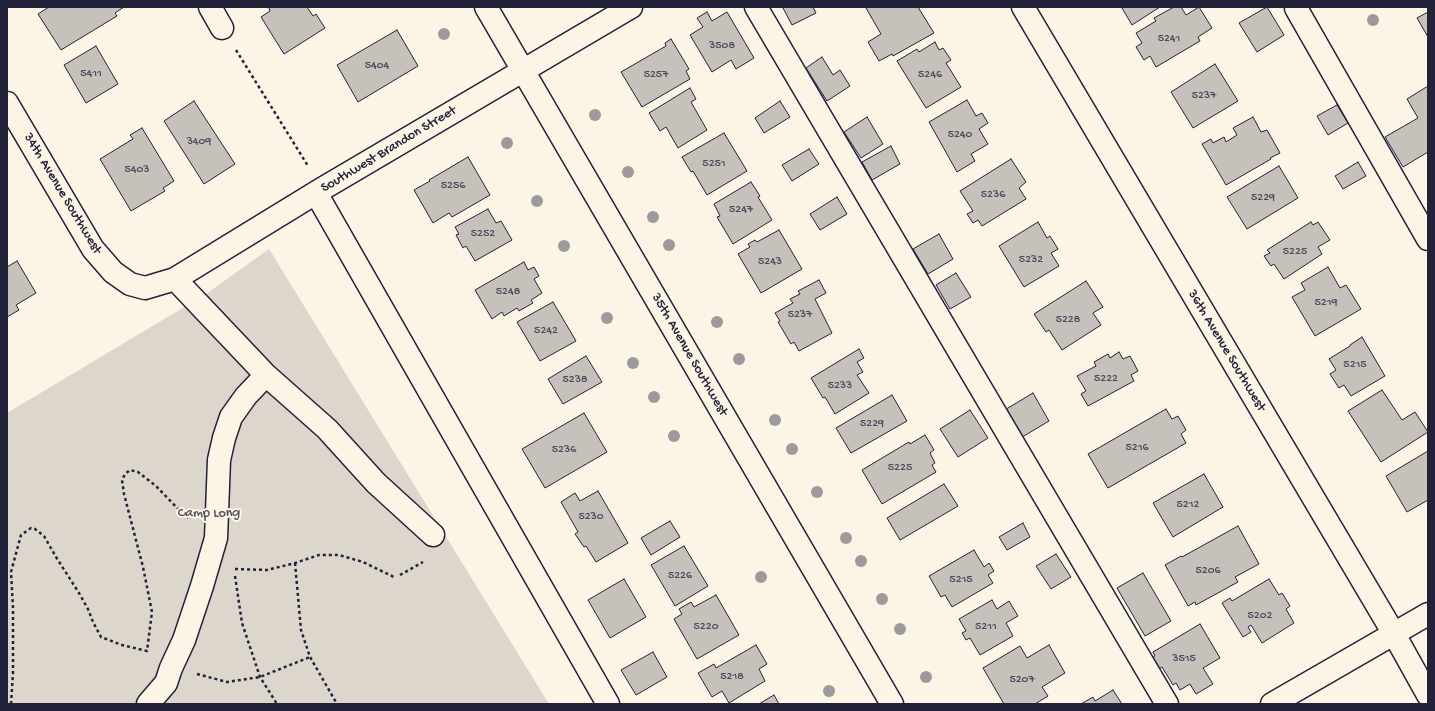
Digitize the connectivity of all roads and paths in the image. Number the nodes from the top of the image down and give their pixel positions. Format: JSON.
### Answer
{"nodes":[{"id":1,"x":210,"y":7,"type":"edge"},
{"id":2,"x":486,"y":7,"type":"edge"},
{"id":3,"x":631,"y":7,"type":"edge"},
{"id":4,"x":756,"y":7,"type":"edge"},
{"id":5,"x":1023,"y":7,"type":"edge"},
{"id":6,"x":1296,"y":8,"type":"edge"},
{"id":7,"x":222,"y":28,"type":"joint"},
{"id":8,"x":524,"y":70,"type":"junction"},
{"id":9,"x":7,"y":103,"type":"edge"},
{"id":10,"x":319,"y":191,"type":"junction"},
{"id":11,"x":1428,"y":239,"type":"edge"},
{"id":12,"x":175,"y":279,"type":"junction"},
{"id":13,"x":145,"y":288,"type":"joint"},
{"id":14,"x":266,"y":375,"type":"junction"},
{"id":15,"x":216,"y":534,"type":"junction"},
{"id":16,"x":432,"y":534,"type":"dead end"},
{"id":17,"x":423,"y":562,"type":"dead end"},
{"id":18,"x":295,"y":563,"type":"junction"},
{"id":19,"x":400,"y":575,"type":"dead end"},
{"id":20,"x":396,"y":578,"type":"dead end"},
{"id":21,"x":1428,"y":614,"type":"edge"},
{"id":22,"x":1394,"y":634,"type":"junction"},
{"id":23,"x":310,"y":657,"type":"junction"},
{"id":24,"x":260,"y":677,"type":"junction"},
{"id":25,"x":168,"y":685,"type":"edge"},
{"id":26,"x":1428,"y":695,"type":"edge"},
{"id":27,"x":11,"y":704,"type":"edge"},
{"id":28,"x":148,"y":704,"type":"edge"},
{"id":29,"x":277,"y":704,"type":"edge"},
{"id":30,"x":337,"y":704,"type":"edge"},
{"id":31,"x":608,"y":704,"type":"edge"},
{"id":32,"x":892,"y":704,"type":"edge"},
{"id":33,"x":1167,"y":704,"type":"edge"},
{"id":34,"x":1272,"y":704,"type":"edge"}],
"edges":[{"from":1,"to":7,"type":"street"},
{"from":2,"to":8,"type":"street","name":"35th Avenue Southwest"},
{"from":3,"to":8,"type":"street","name":"Southwest Brandon Street"},
{"from":4,"to":33,"type":"street"},
{"from":5,"to":22,"type":"street","name":"36th Avenue Southwest"},
{"from":6,"to":11,"type":"street"},
{"from":7,"to":10,"type":"path"},
{"from":8,"to":10,"type":"street","name":"Southwest Brandon Street"},
{"from":8,"to":32,"type":"street","name":"35th Avenue Southwest"},
{"from":9,"to":13,"type":"street","name":"34th Avenue Southwest"},
{"from":10,"to":12,"type":"street","name":"Southwest Brandon Street"},
{"from":10,"to":31,"type":"street"},
{"from":12,"to":13,"type":"street","name":"Southwest Brandon Street"},
{"from":12,"to":14,"type":"street"},
{"from":14,"to":15,"type":"street"},
{"from":14,"to":16,"type":"street"},
{"from":15,"to":25,"type":"street"},
{"from":15,"to":27,"type":"path"},
{"from":17,"to":19,"type":"path"},
{"from":18,"to":20,"type":"path"},
{"from":18,"to":23,"type":"path"},
{"from":18,"to":24,"type":"path"},
{"from":21,"to":22,"type":"street"},
{"from":22,"to":26,"type":"street","name":"36th Avenue Southwest"},
{"from":22,"to":34,"type":"street"},
{"from":23,"to":24,"type":"path"},
{"from":23,"to":30,"type":"path"},
{"from":24,"to":25,"type":"path"},
{"from":24,"to":29,"type":"path"},
{"from":25,"to":28,"type":"street"}]}
